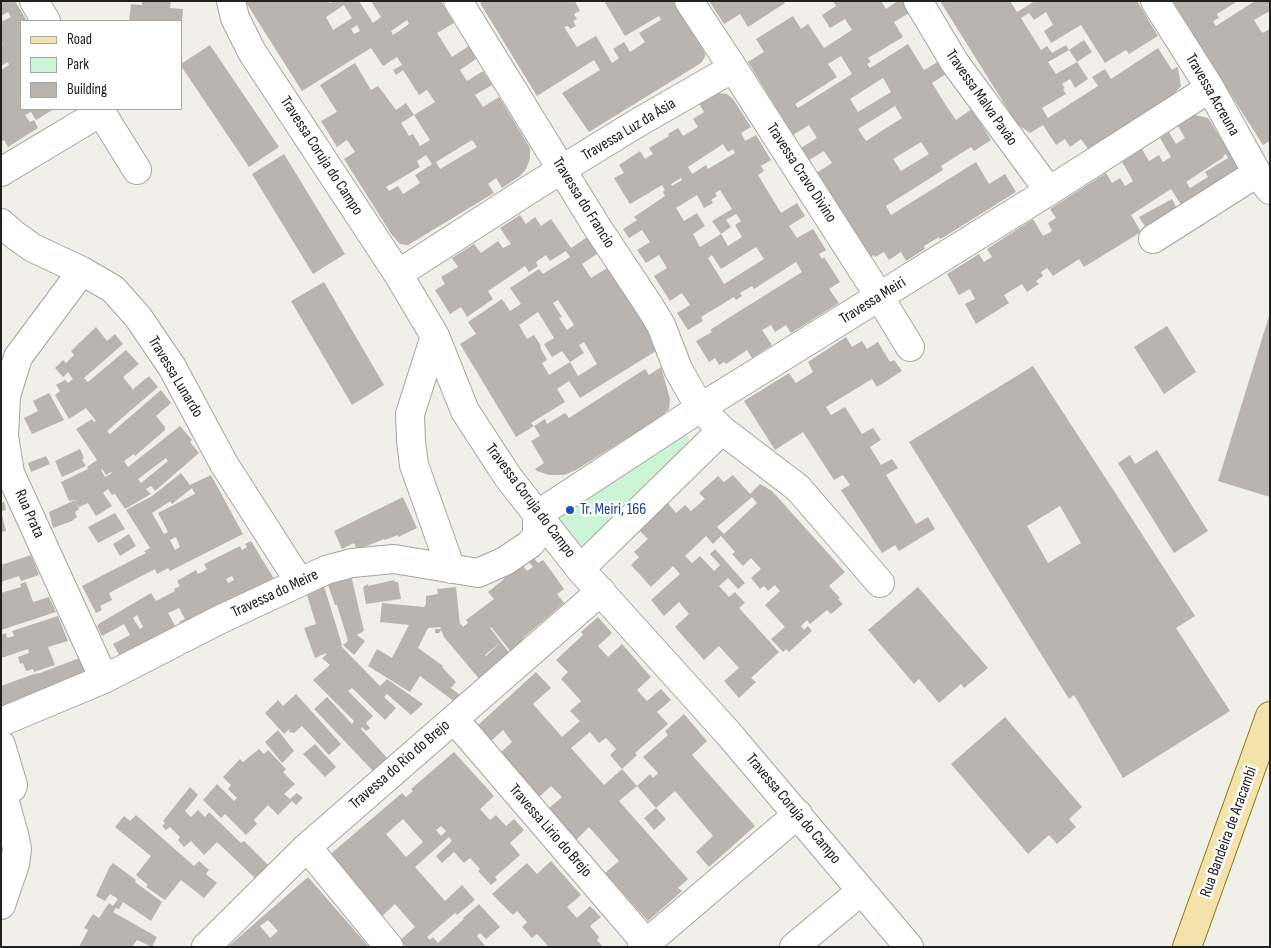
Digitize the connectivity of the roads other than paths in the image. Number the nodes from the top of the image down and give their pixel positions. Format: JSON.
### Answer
{"nodes":[{"id":1,"x":34,"y":1,"type":"edge"},
{"id":2,"x":231,"y":1,"type":"edge"},
{"id":3,"x":458,"y":1,"type":"edge"},
{"id":4,"x":689,"y":1,"type":"edge"},
{"id":5,"x":918,"y":1,"type":"edge"},
{"id":6,"x":1154,"y":1,"type":"edge"},
{"id":7,"x":45,"y":20,"type":"edge"},
{"id":8,"x":733,"y":68,"type":"junction"},
{"id":9,"x":1210,"y":88,"type":"junction"},
{"id":10,"x":100,"y":110,"type":"edge"},
{"id":11,"x":137,"y":170,"type":"dead end"},
{"id":12,"x":562,"y":170,"type":"junction"},
{"id":13,"x":1,"y":172,"type":"edge"},
{"id":14,"x":1263,"y":181,"type":"edge"},
{"id":15,"x":1049,"y":191,"type":"junction"},
{"id":16,"x":1,"y":222,"type":"edge"},
{"id":17,"x":1153,"y":239,"type":"dead end"},
{"id":18,"x":82,"y":271,"type":"junction"},
{"id":19,"x":398,"y":274,"type":"junction"},
{"id":20,"x":880,"y":297,"type":"junction"},
{"id":21,"x":435,"y":336,"type":"junction"},
{"id":22,"x":910,"y":347,"type":"dead end"},
{"id":23,"x":700,"y":408,"type":"junction"},
{"id":24,"x":722,"y":430,"type":"junction"},
{"id":25,"x":537,"y":516,"type":"junction"},
{"id":26,"x":451,"y":569,"type":"junction"},
{"id":27,"x":580,"y":569,"type":"junction"},
{"id":28,"x":299,"y":581,"type":"junction"},
{"id":29,"x":880,"y":583,"type":"dead end"},
{"id":30,"x":601,"y":591,"type":"junction"},
{"id":31,"x":104,"y":679,"type":"junction"},
{"id":32,"x":1270,"y":716,"type":"edge"},
{"id":33,"x":454,"y":719,"type":"junction"},
{"id":34,"x":1,"y":722,"type":"edge"},
{"id":35,"x":1,"y":745,"type":"edge"},
{"id":36,"x":2,"y":793,"type":"edge"},
{"id":37,"x":798,"y":814,"type":"junction"},
{"id":38,"x":307,"y":847,"type":"junction"},
{"id":39,"x":861,"y":891,"type":"junction"},
{"id":40,"x":1,"y":905,"type":"edge"},
{"id":41,"x":644,"y":945,"type":"edge"},
{"id":42,"x":1190,"y":945,"type":"edge"},
{"id":43,"x":206,"y":947,"type":"edge"},
{"id":44,"x":389,"y":947,"type":"edge"},
{"id":45,"x":794,"y":947,"type":"edge"},
{"id":46,"x":909,"y":947,"type":"edge"}],
"edges":[{"from":1,"to":7,"type":"street"},
{"from":2,"to":19,"type":"street","name":"Travessa Coruja do Campo"},
{"from":3,"to":12,"type":"street","name":"Travessa do Francio"},
{"from":4,"to":8,"type":"street","name":"Travessa Cravo Divino"},
{"from":5,"to":15,"type":"street","name":"Travessa Malva Pavão"},
{"from":6,"to":9,"type":"street","name":"Travessa Acreuna"},
{"from":8,"to":12,"type":"street","name":"Travessa Luz da Ásia"},
{"from":8,"to":20,"type":"street","name":"Travessa Cravo Divino"},
{"from":9,"to":14,"type":"street","name":"Travessa Acreuna"},
{"from":9,"to":15,"type":"street","name":"Travessa Meiri"},
{"from":10,"to":11,"type":"street"},
{"from":10,"to":13,"type":"street"},
{"from":12,"to":19,"type":"street","name":"Travessa Luz da Ásia"},
{"from":12,"to":23,"type":"street","name":"Travessa do Francio"},
{"from":14,"to":17,"type":"street"},
{"from":15,"to":20,"type":"street","name":"Travessa Meiri"},
{"from":16,"to":18,"type":"street","name":"Travessa Lunardo"},
{"from":18,"to":28,"type":"street","name":"Travessa Lunardo"},
{"from":18,"to":31,"type":"street","name":"Rua Prata"},
{"from":19,"to":21,"type":"street","name":"Travessa Coruja do Campo"},
{"from":20,"to":22,"type":"street","name":"Travessa Cravo Divino"},
{"from":20,"to":23,"type":"street","name":"Travessa Meiri"},
{"from":21,"to":25,"type":"street","name":"Travessa Coruja do Campo"},
{"from":21,"to":26,"type":"street"},
{"from":23,"to":24,"type":"street","name":"Travessa do Francio"},
{"from":23,"to":25,"type":"street","name":"Travessa Meiri"},
{"from":24,"to":27,"type":"street"},
{"from":24,"to":29,"type":"street","name":"Travessa do Francio"},
{"from":25,"to":26,"type":"street","name":"Travessa do Meire"},
{"from":25,"to":27,"type":"street","name":"Travessa Coruja do Campo"},
{"from":26,"to":28,"type":"street","name":"Travessa do Meire"},
{"from":27,"to":30,"type":"street","name":"Travessa Coruja do Campo"},
{"from":28,"to":31,"type":"street","name":"Travessa do Meire"},
{"from":30,"to":33,"type":"street","name":"Travessa do Rio do Brejo"},
{"from":30,"to":37,"type":"street","name":"Travessa Coruja do Campo"},
{"from":31,"to":34,"type":"street","name":"Travessa do Meire"},
{"from":32,"to":42,"type":"main road","name":"Rua Bandeira de Aracambi"},
{"from":33,"to":38,"type":"street","name":"Travessa do Rio do Brejo"},
{"from":33,"to":41,"type":"street","name":"Travessa Lirio do Brejo"},
{"from":35,"to":36,"type":"street"},
{"from":36,"to":40,"type":"street"},
{"from":37,"to":39,"type":"street","name":"Travessa Coruja do Campo"},
{"from":37,"to":41,"type":"street"},
{"from":38,"to":43,"type":"street","name":"Travessa do Rio do Brejo"},
{"from":38,"to":44,"type":"street"},
{"from":39,"to":45,"type":"street"},
{"from":39,"to":46,"type":"street","name":"Travessa Coruja do Campo"}]}
